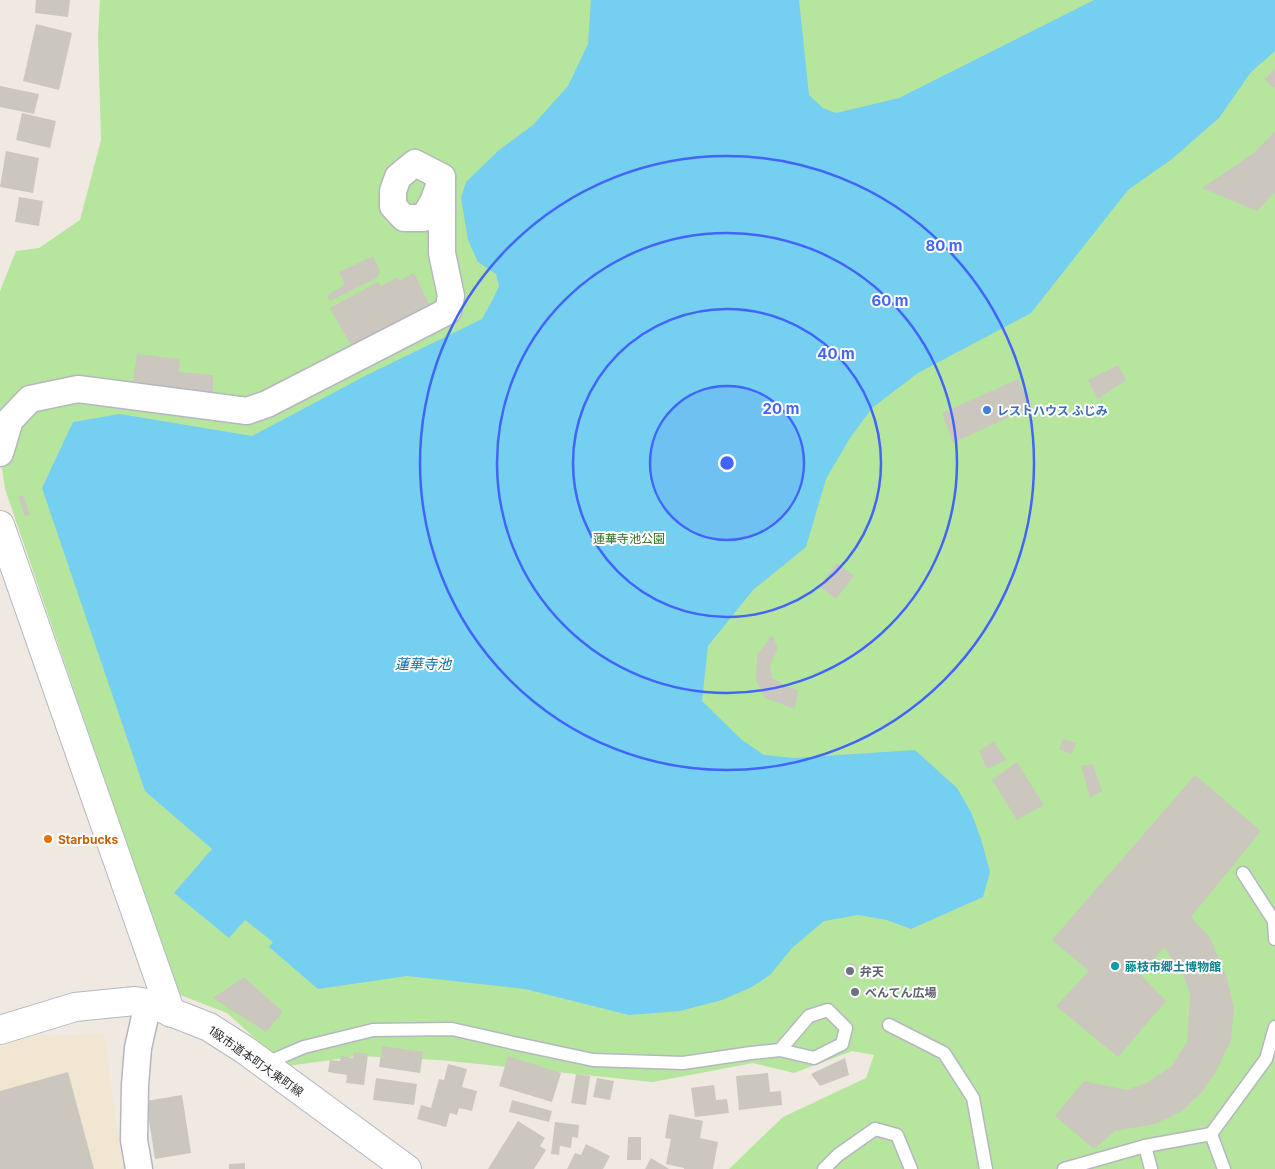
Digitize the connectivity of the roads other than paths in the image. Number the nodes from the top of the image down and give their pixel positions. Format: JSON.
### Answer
{"nodes":[{"id":1,"x":442,"y":177,"type":"dead end"},
{"id":2,"x":0,"y":453,"type":"edge"},
{"id":3,"x":0,"y":525,"type":"edge"},
{"id":4,"x":1243,"y":873,"type":"dead end"},
{"id":5,"x":1275,"y":939,"type":"edge"},
{"id":6,"x":160,"y":1008,"type":"junction"},
{"id":7,"x":889,"y":1025,"type":"dead end"},
{"id":8,"x":1275,"y":1027,"type":"edge"},
{"id":9,"x":0,"y":1030,"type":"edge"},
{"id":10,"x":780,"y":1050,"type":"junction"},
{"id":11,"x":264,"y":1064,"type":"junction"},
{"id":12,"x":1211,"y":1134,"type":"junction"},
{"id":13,"x":1145,"y":1146,"type":"junction"},
{"id":14,"x":1073,"y":1168,"type":"edge"},
{"id":15,"x":140,"y":1169,"type":"edge"},
{"id":16,"x":407,"y":1169,"type":"edge"},
{"id":17,"x":824,"y":1169,"type":"edge"},
{"id":18,"x":911,"y":1169,"type":"edge"},
{"id":19,"x":986,"y":1169,"type":"edge"},
{"id":20,"x":1151,"y":1169,"type":"edge"},
{"id":21,"x":1224,"y":1169,"type":"edge"}],
"edges":[{"from":1,"to":2,"type":"street"},
{"from":3,"to":6,"type":"street"},
{"from":4,"to":5,"type":"lane"},
{"from":6,"to":9,"type":"street","name":"1級市道本町大東町線"},
{"from":6,"to":11,"type":"street","name":"1級市道本町大東町線"},
{"from":6,"to":15,"type":"street"},
{"from":7,"to":19,"type":"lane"},
{"from":8,"to":12,"type":"lane"},
{"from":10,"to":10,"type":"lane"},
{"from":10,"to":11,"type":"lane"},
{"from":11,"to":16,"type":"street","name":"1級市道本町大東町線"},
{"from":12,"to":13,"type":"lane"},
{"from":12,"to":21,"type":"lane"},
{"from":13,"to":14,"type":"lane"},
{"from":13,"to":20,"type":"lane"},
{"from":17,"to":18,"type":"lane"}]}
